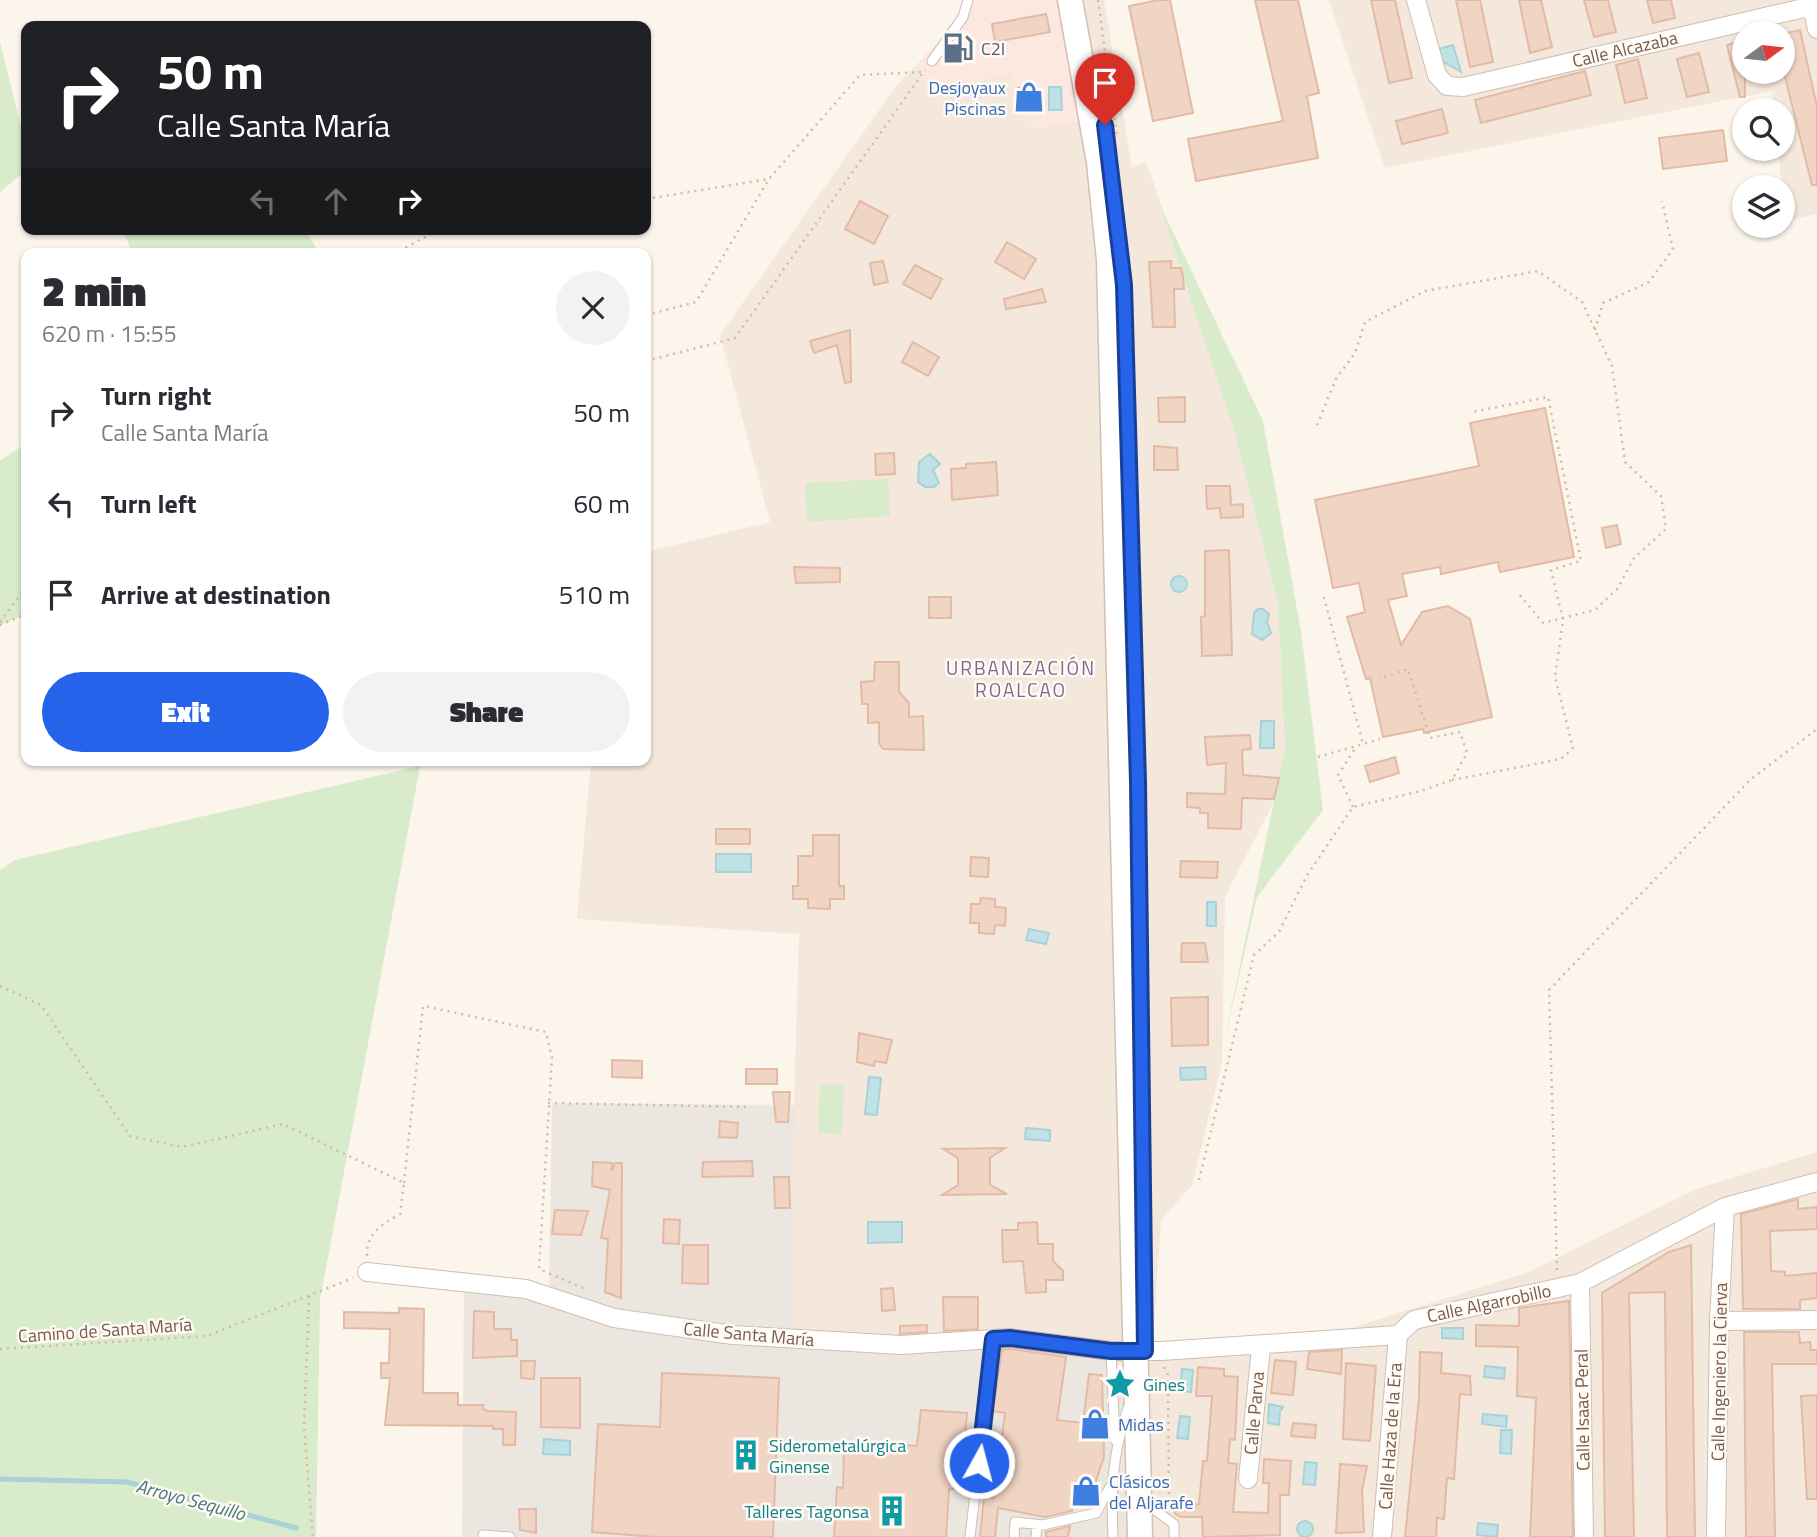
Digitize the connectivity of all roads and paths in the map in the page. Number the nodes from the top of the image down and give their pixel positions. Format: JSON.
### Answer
{"nodes":[{"id":1,"x":968,"y":0,"type":"edge"},
{"id":2,"x":1070,"y":0,"type":"edge"},
{"id":3,"x":1085,"y":0,"type":"edge"},
{"id":4,"x":1416,"y":0,"type":"edge"},
{"id":5,"x":1814,"y":6,"type":"edge"},
{"id":6,"x":1817,"y":29,"type":"edge"},
{"id":7,"x":932,"y":61,"type":"joint"},
{"id":8,"x":923,"y":72,"type":"junction"},
{"id":9,"x":769,"y":179,"type":"junction"},
{"id":10,"x":651,"y":197,"type":"edge"},
{"id":11,"x":1662,"y":201,"type":"dead end"},
{"id":12,"x":429,"y":235,"type":"edge"},
{"id":13,"x":404,"y":248,"type":"edge"},
{"id":14,"x":651,"y":314,"type":"edge"},
{"id":15,"x":1595,"y":330,"type":"junction"},
{"id":16,"x":651,"y":360,"type":"edge"},
{"id":17,"x":1472,"y":412,"type":"dead end"},
{"id":18,"x":1317,"y":425,"type":"dead end"},
{"id":19,"x":21,"y":594,"type":"edge"},
{"id":20,"x":1519,"y":594,"type":"dead end"},
{"id":21,"x":1324,"y":597,"type":"dead end"},
{"id":22,"x":21,"y":616,"type":"edge"},
{"id":23,"x":1563,"y":620,"type":"junction"},
{"id":24,"x":0,"y":623,"type":"edge"},
{"id":25,"x":1379,"y":679,"type":"dead end"},
{"id":26,"x":1817,"y":729,"type":"edge"},
{"id":27,"x":1380,"y":739,"type":"dead end"},
{"id":28,"x":1363,"y":744,"type":"junction"},
{"id":29,"x":1356,"y":747,"type":"junction"},
{"id":30,"x":1318,"y":757,"type":"dead end"},
{"id":31,"x":1452,"y":780,"type":"junction"},
{"id":32,"x":1353,"y":807,"type":"junction"},
{"id":33,"x":0,"y":986,"type":"edge"},
{"id":34,"x":547,"y":1103,"type":"junction"},
{"id":35,"x":751,"y":1107,"type":"dead end"},
{"id":36,"x":1199,"y":1180,"type":"dead end"},
{"id":37,"x":1817,"y":1182,"type":"edge"},
{"id":38,"x":404,"y":1183,"type":"junction"},
{"id":39,"x":1725,"y":1207,"type":"junction"},
{"id":40,"x":367,"y":1272,"type":"junction"},
{"id":41,"x":1580,"y":1283,"type":"junction"},
{"id":42,"x":1557,"y":1288,"type":"junction"},
{"id":43,"x":588,"y":1290,"type":"dead end"},
{"id":44,"x":309,"y":1296,"type":"junction"},
{"id":45,"x":1817,"y":1320,"type":"edge"},
{"id":46,"x":1719,"y":1321,"type":"junction"},
{"id":47,"x":1398,"y":1335,"type":"junction"},
{"id":48,"x":993,"y":1339,"type":"junction"},
{"id":49,"x":1261,"y":1347,"type":"junction"},
{"id":50,"x":0,"y":1349,"type":"edge"},
{"id":51,"x":1137,"y":1351,"type":"junction"},
{"id":52,"x":1126,"y":1442,"type":"junction"},
{"id":53,"x":1248,"y":1479,"type":"dead end"},
{"id":54,"x":1111,"y":1485,"type":"junction"},
{"id":55,"x":1156,"y":1520,"type":"edge"},
{"id":56,"x":1037,"y":1525,"type":"junction"},
{"id":57,"x":483,"y":1535,"type":"edge"},
{"id":58,"x":313,"y":1537,"type":"edge"},
{"id":59,"x":510,"y":1537,"type":"edge"},
{"id":60,"x":970,"y":1537,"type":"edge"},
{"id":61,"x":1014,"y":1537,"type":"edge"},
{"id":62,"x":1036,"y":1537,"type":"edge"},
{"id":63,"x":1113,"y":1537,"type":"edge"},
{"id":64,"x":1140,"y":1537,"type":"edge"},
{"id":65,"x":1174,"y":1537,"type":"edge"},
{"id":66,"x":1382,"y":1537,"type":"edge"},
{"id":67,"x":1584,"y":1537,"type":"edge"},
{"id":68,"x":1716,"y":1537,"type":"edge"}],
"edges":[{"from":1,"to":7,"type":"lane"},
{"from":2,"to":51,"type":"main road"},
{"from":3,"to":51,"type":"main road"},
{"from":4,"to":5,"type":"street","name":"Calle Alcazaba"},
{"from":5,"to":6,"type":"street"},
{"from":7,"to":8,"type":"path"},
{"from":8,"to":9,"type":"path"},
{"from":8,"to":16,"type":"path"},
{"from":9,"to":10,"type":"path"},
{"from":9,"to":14,"type":"path"},
{"from":11,"to":15,"type":"path"},
{"from":12,"to":13,"type":"path"},
{"from":15,"to":18,"type":"path"},
{"from":15,"to":23,"type":"path"},
{"from":17,"to":23,"type":"path"},
{"from":19,"to":24,"type":"path"},
{"from":20,"to":23,"type":"path"},
{"from":21,"to":28,"type":"path"},
{"from":22,"to":24,"type":"path"},
{"from":23,"to":31,"type":"path"},
{"from":25,"to":31,"type":"path"},
{"from":26,"to":42,"type":"path"},
{"from":27,"to":28,"type":"path"},
{"from":28,"to":29,"type":"path"},
{"from":29,"to":30,"type":"path"},
{"from":29,"to":32,"type":"path"},
{"from":31,"to":32,"type":"path"},
{"from":32,"to":36,"type":"path"},
{"from":33,"to":38,"type":"path"},
{"from":34,"to":35,"type":"path"},
{"from":34,"to":38,"type":"path"},
{"from":34,"to":43,"type":"path"},
{"from":37,"to":39,"type":"street","name":"Calle Algarrobillo"},
{"from":38,"to":40,"type":"path"},
{"from":39,"to":41,"type":"street","name":"Calle Algarrobillo"},
{"from":39,"to":46,"type":"street","name":"Calle Ingeniero la Cierva"},
{"from":40,"to":44,"type":"path","name":"Camino de Santa María"},
{"from":40,"to":48,"type":"street","name":"Calle Santa María"},
{"from":41,"to":42,"type":"street","name":"Calle Algarrobillo"},
{"from":41,"to":67,"type":"street","name":"Calle Isaac Peral"},
{"from":42,"to":47,"type":"street","name":"Calle Algarrobillo"},
{"from":44,"to":50,"type":"path","name":"Camino de Santa María"},
{"from":44,"to":58,"type":"path"},
{"from":45,"to":46,"type":"street"},
{"from":46,"to":68,"type":"street","name":"Calle Ingeniero la Cierva"},
{"from":47,"to":49,"type":"street","name":"Calle Algarrobillo"},
{"from":47,"to":66,"type":"street","name":"Calle Haza de la Era"},
{"from":48,"to":51,"type":"street","name":"Calle Santa María"},
{"from":48,"to":60,"type":"lane"},
{"from":49,"to":51,"type":"street","name":"Calle Algarrobillo"},
{"from":49,"to":53,"type":"street","name":"Calle Parva"},
{"from":51,"to":52,"type":"lane"},
{"from":51,"to":52,"type":"main road"},
{"from":51,"to":55,"type":"main road"},
{"from":51,"to":55,"type":"path"},
{"from":52,"to":54,"type":"lane"},
{"from":52,"to":64,"type":"main road"},
{"from":54,"to":56,"type":"lane"},
{"from":54,"to":63,"type":"lane"},
{"from":55,"to":65,"type":"lane"},
{"from":56,"to":61,"type":"lane"},
{"from":56,"to":62,"type":"lane"},
{"from":57,"to":59,"type":"lane"}]}
